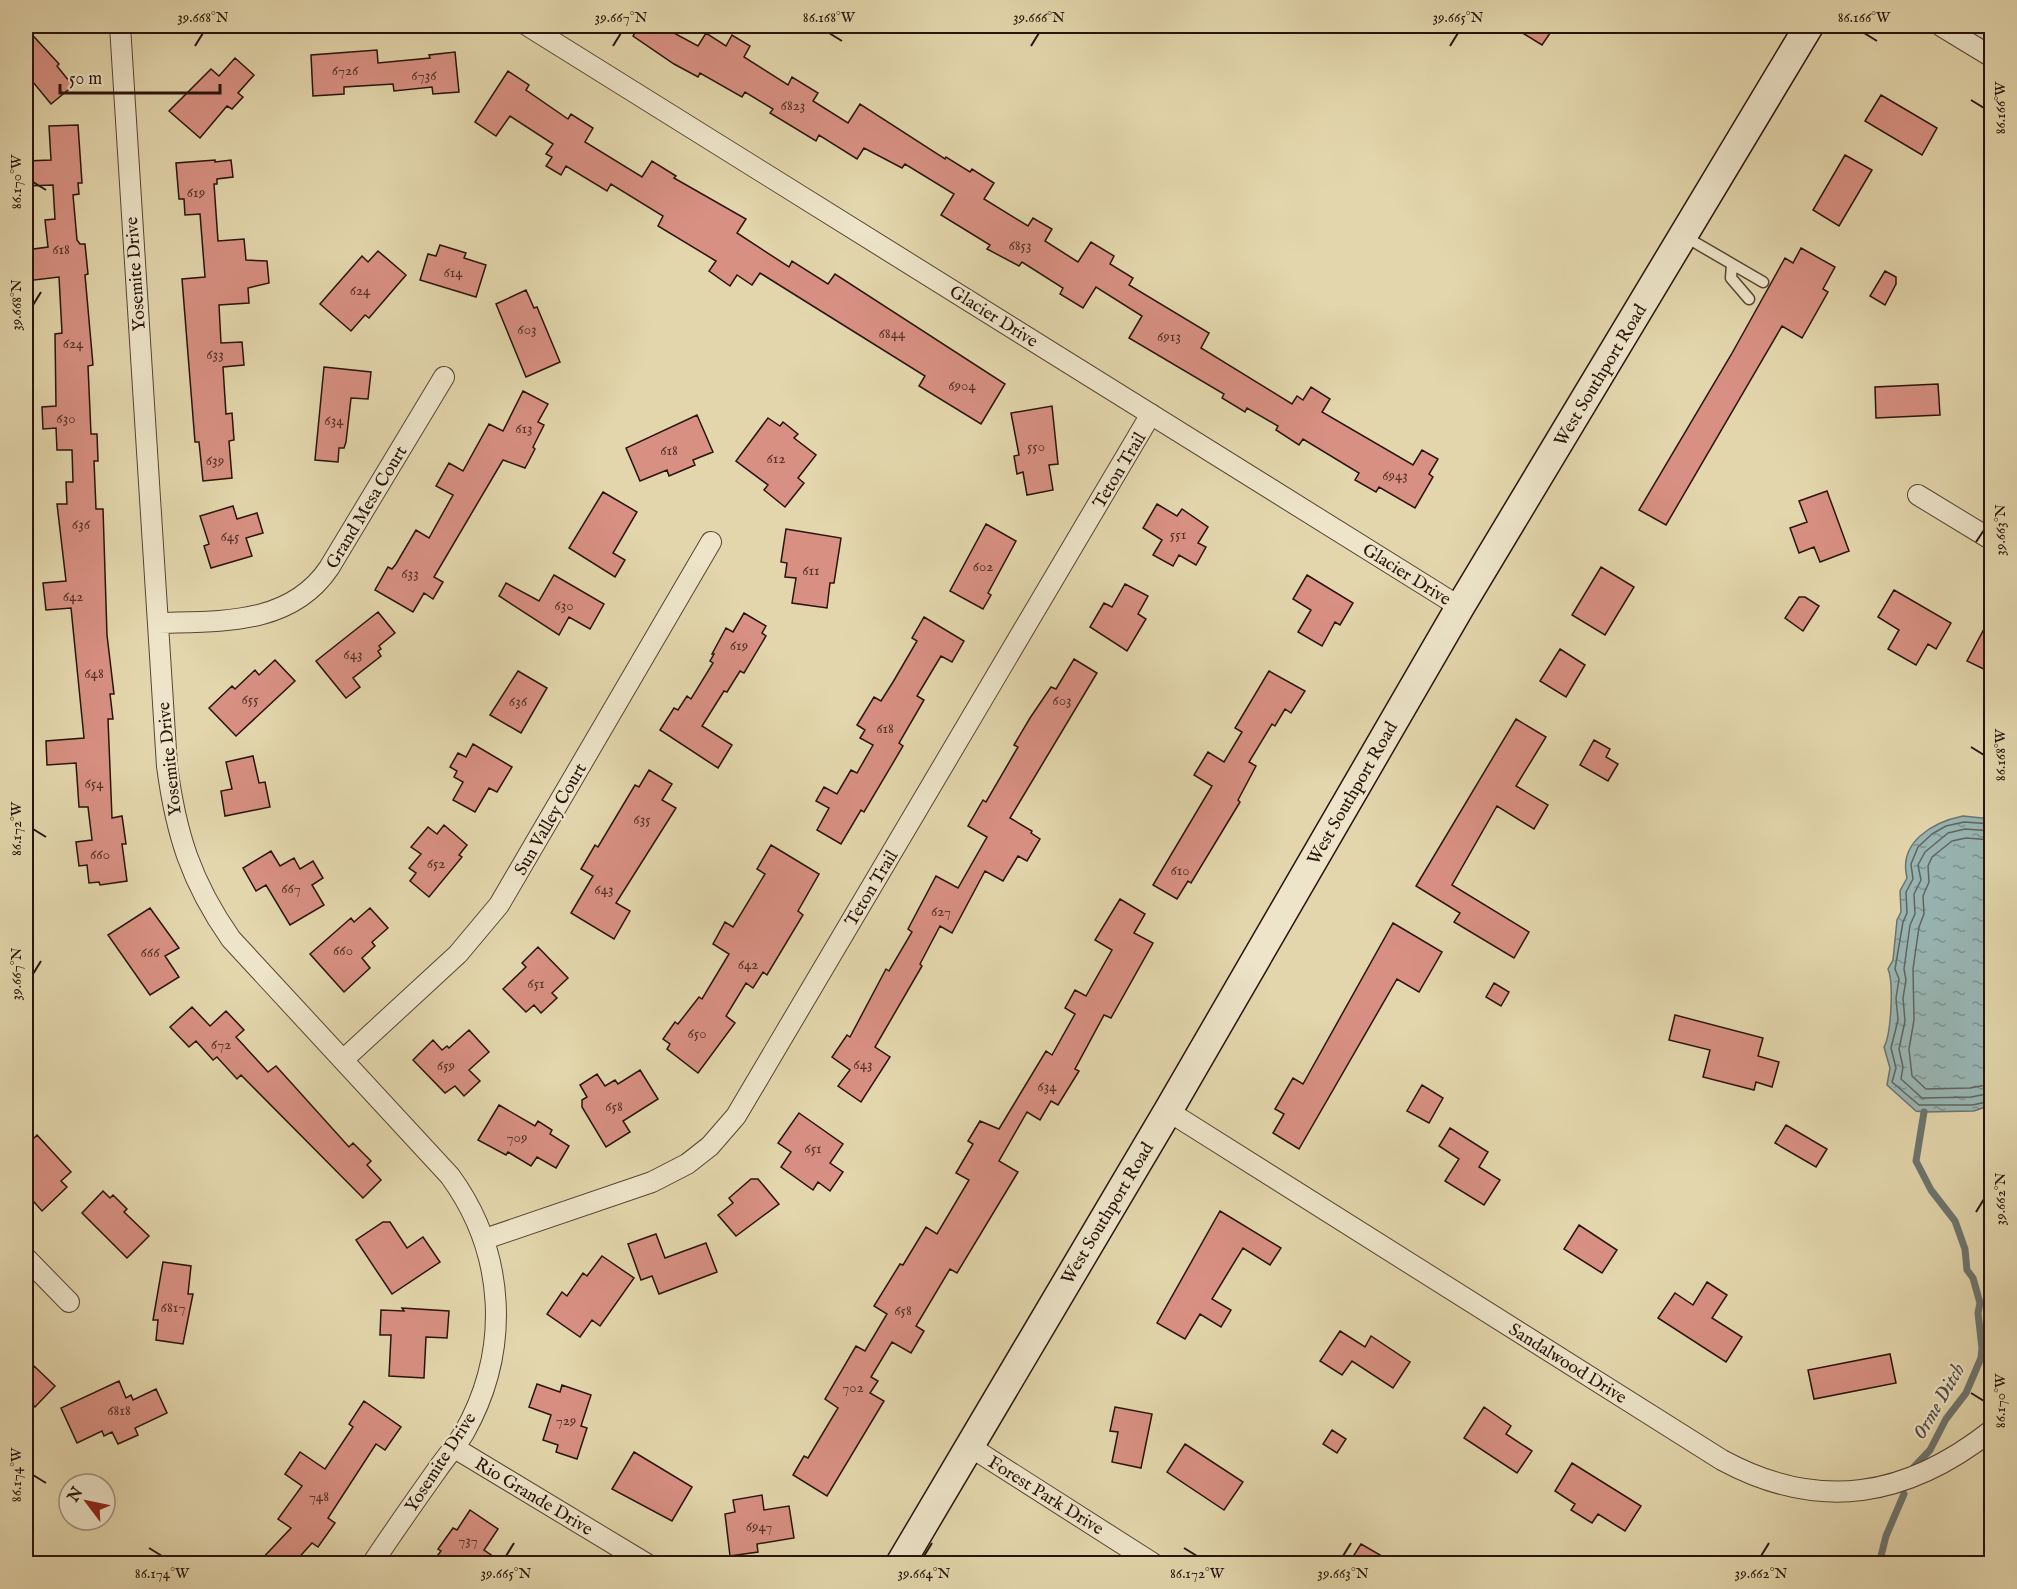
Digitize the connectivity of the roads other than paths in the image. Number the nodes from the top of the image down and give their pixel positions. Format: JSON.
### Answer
{"nodes":[{"id":1,"x":120,"y":26,"type":"edge"},
{"id":2,"x":528,"y":26,"type":"edge"},
{"id":3,"x":1809,"y":26,"type":"edge"},
{"id":4,"x":1941,"y":26,"type":"edge"},
{"id":5,"x":1992,"y":57,"type":"edge"},
{"id":6,"x":1684,"y":236,"type":"junction"},
{"id":7,"x":1732,"y":264,"type":"junction"},
{"id":8,"x":1763,"y":282,"type":"dead end"},
{"id":9,"x":1749,"y":299,"type":"dead end"},
{"id":10,"x":444,"y":377,"type":"dead end"},
{"id":11,"x":1151,"y":414,"type":"junction"},
{"id":12,"x":1918,"y":495,"type":"dead end"},
{"id":13,"x":1992,"y":540,"type":"edge"},
{"id":14,"x":711,"y":542,"type":"dead end"},
{"id":15,"x":1460,"y":607,"type":"junction"},
{"id":16,"x":158,"y":623,"type":"junction"},
{"id":17,"x":343,"y":1060,"type":"junction"},
{"id":18,"x":1168,"y":1111,"type":"junction"},
{"id":19,"x":485,"y":1239,"type":"junction"},
{"id":20,"x":26,"y":1258,"type":"edge"},
{"id":21,"x":69,"y":1302,"type":"dead end"},
{"id":22,"x":1992,"y":1430,"type":"edge"},
{"id":23,"x":969,"y":1446,"type":"junction"},
{"id":24,"x":453,"y":1447,"type":"junction"},
{"id":25,"x":372,"y":1563,"type":"edge"},
{"id":26,"x":647,"y":1563,"type":"edge"},
{"id":27,"x":900,"y":1563,"type":"edge"},
{"id":28,"x":1154,"y":1563,"type":"edge"}],
"edges":[{"from":1,"to":16,"type":"street","name":"Yosemite Drive"},
{"from":2,"to":11,"type":"street","name":"Glacier Drive"},
{"from":3,"to":6,"type":"main road","name":"West Southport Road"},
{"from":4,"to":5,"type":"street"},
{"from":6,"to":7,"type":"lane"},
{"from":6,"to":15,"type":"main road","name":"West Southport Road"},
{"from":7,"to":8,"type":"lane"},
{"from":7,"to":9,"type":"lane"},
{"from":10,"to":16,"type":"street","name":"Grand Mesa Court"},
{"from":11,"to":15,"type":"street","name":"Glacier Drive"},
{"from":11,"to":19,"type":"street","name":"Teton Trail"},
{"from":12,"to":13,"type":"street"},
{"from":14,"to":17,"type":"street","name":"Sun Valley Court"},
{"from":15,"to":18,"type":"main road","name":"West Southport Road"},
{"from":16,"to":17,"type":"street","name":"Yosemite Drive"},
{"from":17,"to":19,"type":"street","name":"Yosemite Drive"},
{"from":18,"to":22,"type":"street","name":"Sandalwood Drive"},
{"from":18,"to":23,"type":"main road","name":"West Southport Road"},
{"from":19,"to":24,"type":"street","name":"Yosemite Drive"},
{"from":20,"to":21,"type":"street"},
{"from":23,"to":27,"type":"main road","name":"West Southport Road"},
{"from":23,"to":28,"type":"street","name":"Forest Park Drive"},
{"from":24,"to":25,"type":"street","name":"Yosemite Drive"},
{"from":24,"to":26,"type":"street","name":"Rio Grande Drive"}]}
